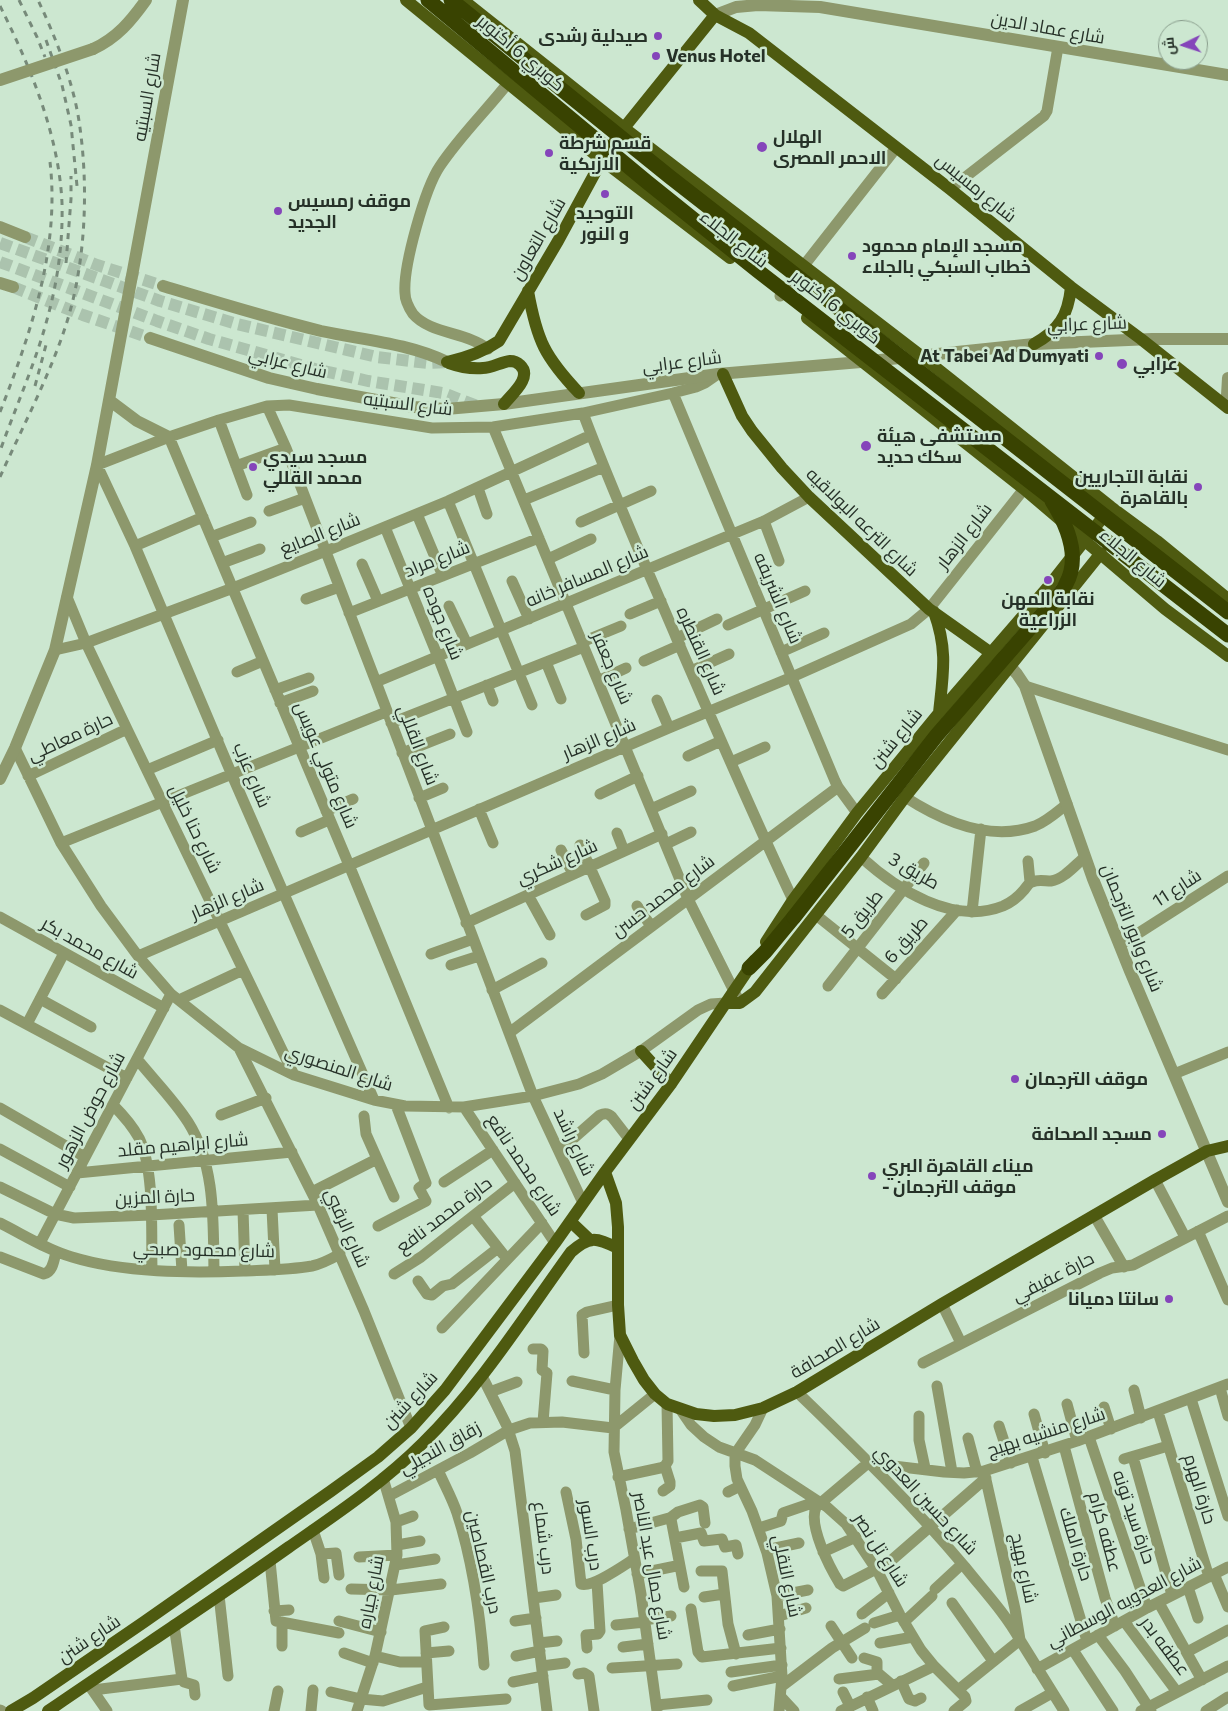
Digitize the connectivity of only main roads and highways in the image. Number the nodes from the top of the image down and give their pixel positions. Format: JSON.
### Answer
{"nodes":[{"id":1,"x":406,"y":0,"type":"edge"},
{"id":2,"x":428,"y":0,"type":"edge"},
{"id":3,"x":450,"y":0,"type":"edge"},
{"id":4,"x":463,"y":0,"type":"edge"},
{"id":5,"x":699,"y":0,"type":"edge"},
{"id":6,"x":715,"y":15,"type":"junction"},
{"id":7,"x":624,"y":128,"type":"junction"},
{"id":8,"x":602,"y":160,"type":"junction"},
{"id":9,"x":1071,"y":288,"type":"junction"},
{"id":10,"x":528,"y":292,"type":"junction"},
{"id":11,"x":1034,"y":344,"type":"road end"},
{"id":12,"x":720,"y":374,"type":"road end"},
{"id":13,"x":579,"y":393,"type":"road end"},
{"id":14,"x":504,"y":404,"type":"road end"},
{"id":15,"x":1228,"y":408,"type":"edge"},
{"id":16,"x":1048,"y":494,"type":"junction"},
{"id":17,"x":1111,"y":507,"type":"junction"},
{"id":18,"x":1084,"y":540,"type":"junction"},
{"id":19,"x":1101,"y":553,"type":"junction"},
{"id":20,"x":1228,"y":599,"type":"edge"},
{"id":21,"x":931,"y":610,"type":"junction"},
{"id":22,"x":1228,"y":612,"type":"edge"},
{"id":23,"x":1228,"y":635,"type":"edge"},
{"id":24,"x":991,"y":653,"type":"junction"},
{"id":25,"x":1228,"y":656,"type":"edge"},
{"id":26,"x":1010,"y":666,"type":"junction"},
{"id":27,"x":939,"y":713,"type":"junction"},
{"id":28,"x":749,"y":968,"type":"junction"},
{"id":29,"x":737,"y":997,"type":"junction"},
{"id":30,"x":642,"y":1051,"type":"road end"},
{"id":31,"x":671,"y":1084,"type":"junction"},
{"id":32,"x":1228,"y":1146,"type":"edge"},
{"id":33,"x":605,"y":1172,"type":"junction"},
{"id":34,"x":571,"y":1222,"type":"junction"},
{"id":35,"x":589,"y":1239,"type":"junction"},
{"id":36,"x":618,"y":1248,"type":"junction"},
{"id":37,"x":331,"y":1491,"type":"junction"},
{"id":38,"x":343,"y":1508,"type":"junction"},
{"id":39,"x":144,"y":1622,"type":"junction"},
{"id":40,"x":155,"y":1638,"type":"junction"},
{"id":41,"x":11,"y":1711,"type":"edge"},
{"id":42,"x":48,"y":1711,"type":"edge"}],
"edges":[{"from":1,"to":8,"type":"main road","name":"شارع الجلاء"},
{"from":2,"to":16,"type":"highway","name":"كوبري 6 أكتوبر","bridge":true},
{"from":3,"to":22,"type":"highway","name":"كوبري 6 أكتوبر","bridge":true},
{"from":4,"to":7,"type":"main road","name":"شارع الجلاء"},
{"from":5,"to":6,"type":"main road","name":"شارع رمسيس"},
{"from":6,"to":7,"type":"main road","name":"شارع التعاون"},
{"from":6,"to":9,"type":"main road","name":"شارع رمسيس"},
{"from":7,"to":8,"type":"main road","name":"شارع التعاون"},
{"from":7,"to":17,"type":"main road","name":"شارع الجلاء"},
{"from":8,"to":10,"type":"main road","name":"شارع التعاون"},
{"from":8,"to":18,"type":"main road","name":"شارع الجلاء"},
{"from":9,"to":11,"type":"main road"},
{"from":9,"to":15,"type":"main road","name":"شارع رمسيس"},
{"from":10,"to":13,"type":"main road"},
{"from":10,"to":14,"type":"main road","name":"شارع التعاون"},
{"from":12,"to":21,"type":"main road","name":"شارع الترعه البولاقيه"},
{"from":16,"to":23,"type":"highway","name":"كوبري 6 أكتوبر","bridge":true},
{"from":16,"to":28,"type":"highway","bridge":true},
{"from":17,"to":18,"type":"main road","name":"شارع شنن"},
{"from":17,"to":20,"type":"main road","name":"شارع الجلاء"},
{"from":18,"to":19,"type":"main road","name":"شارع الجلاء"},
{"from":18,"to":24,"type":"main road","name":"شارع شنن"},
{"from":19,"to":25,"type":"main road","name":"شارع الجلاء"},
{"from":19,"to":26,"type":"main road","name":"شارع شنن"},
{"from":21,"to":24,"type":"main road","name":"شارع الترعه البولاقيه"},
{"from":21,"to":27,"type":"main road"},
{"from":24,"to":26,"type":"main road","name":"شارع الترعه البولاقيه"},
{"from":24,"to":27,"type":"main road","name":"شارع شنن"},
{"from":26,"to":29,"type":"main road","name":"شارع شنن"},
{"from":27,"to":28,"type":"main road","name":"شارع شنن"},
{"from":28,"to":29,"type":"main road","name":"شارع شنن"},
{"from":29,"to":31,"type":"main road","name":"شارع شنن"},
{"from":30,"to":31,"type":"main road"},
{"from":31,"to":33,"type":"main road","name":"شارع شنن"},
{"from":32,"to":36,"type":"main road","name":"شارع الصحافة"},
{"from":33,"to":34,"type":"main road","name":"شارع شنن"},
{"from":33,"to":36,"type":"main road","name":"شارع الصحافة"},
{"from":34,"to":35,"type":"main road"},
{"from":34,"to":37,"type":"main road","name":"شارع شنن"},
{"from":35,"to":36,"type":"main road"},
{"from":35,"to":38,"type":"main road","name":"شارع شنن"},
{"from":37,"to":38,"type":"main road"},
{"from":37,"to":39,"type":"main road","name":"شارع شنن"},
{"from":38,"to":40,"type":"main road","name":"شارع شنن"},
{"from":39,"to":40,"type":"main road"},
{"from":39,"to":41,"type":"main road","name":"شارع شنن"},
{"from":40,"to":42,"type":"main road","name":"شارع شنن"}]}
